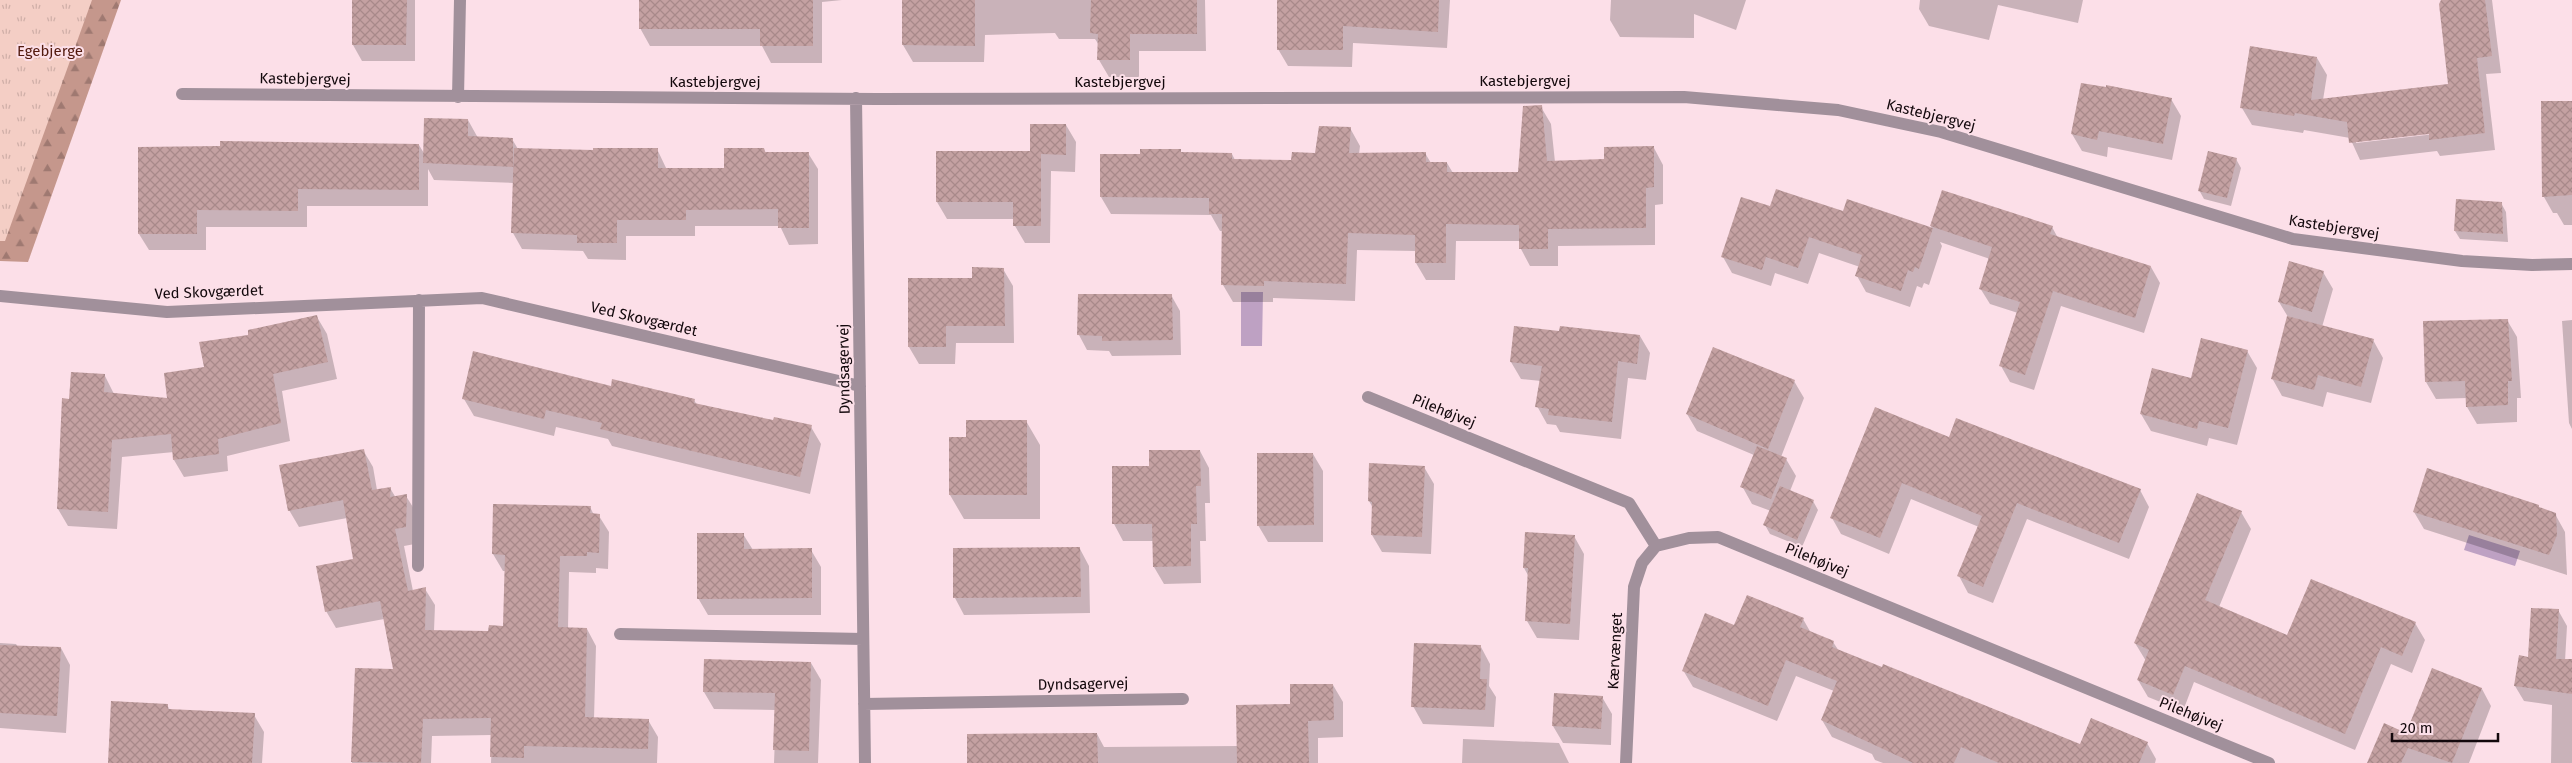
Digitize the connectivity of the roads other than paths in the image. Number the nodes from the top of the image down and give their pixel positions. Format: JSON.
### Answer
{"nodes":[{"id":1,"x":460,"y":0,"type":"edge"},
{"id":2,"x":182,"y":94,"type":"dead end"},
{"id":3,"x":458,"y":97,"type":"junction"},
{"id":4,"x":856,"y":98,"type":"junction"},
{"id":5,"x":2572,"y":264,"type":"edge"},
{"id":6,"x":0,"y":296,"type":"edge"},
{"id":7,"x":419,"y":300,"type":"junction"},
{"id":8,"x":860,"y":386,"type":"junction"},
{"id":9,"x":1368,"y":398,"type":"dead end"},
{"id":10,"x":1656,"y":546,"type":"junction"},
{"id":11,"x":418,"y":566,"type":"dead end"},
{"id":12,"x":620,"y":634,"type":"dead end"},
{"id":13,"x":863,"y":639,"type":"junction"},
{"id":14,"x":1183,"y":699,"type":"dead end"},
{"id":15,"x":864,"y":704,"type":"junction"},
{"id":16,"x":865,"y":763,"type":"edge"},
{"id":17,"x":1626,"y":763,"type":"edge"},
{"id":18,"x":2269,"y":763,"type":"edge"}],
"edges":[{"from":1,"to":3,"type":"street"},
{"from":2,"to":3,"type":"street","name":"Kastebjergvej"},
{"from":3,"to":4,"type":"street","name":"Kastebjergvej"},
{"from":4,"to":5,"type":"street","name":"Kastebjergvej"},
{"from":4,"to":8,"type":"street","name":"Dyndsagervej"},
{"from":6,"to":7,"type":"street","name":"Ved Skovgærdet"},
{"from":7,"to":8,"type":"street","name":"Ved Skovgærdet"},
{"from":7,"to":11,"type":"street"},
{"from":8,"to":13,"type":"street","name":"Dyndsagervej"},
{"from":9,"to":10,"type":"street","name":"Pilehøjvej"},
{"from":10,"to":17,"type":"street","name":"Kærvænget"},
{"from":10,"to":18,"type":"street","name":"Pilehøjvej"},
{"from":12,"to":13,"type":"street"},
{"from":13,"to":15,"type":"street","name":"Dyndsagervej"},
{"from":14,"to":15,"type":"street","name":"Dyndsagervej"},
{"from":15,"to":16,"type":"street","name":"Dyndsagervej"}]}
